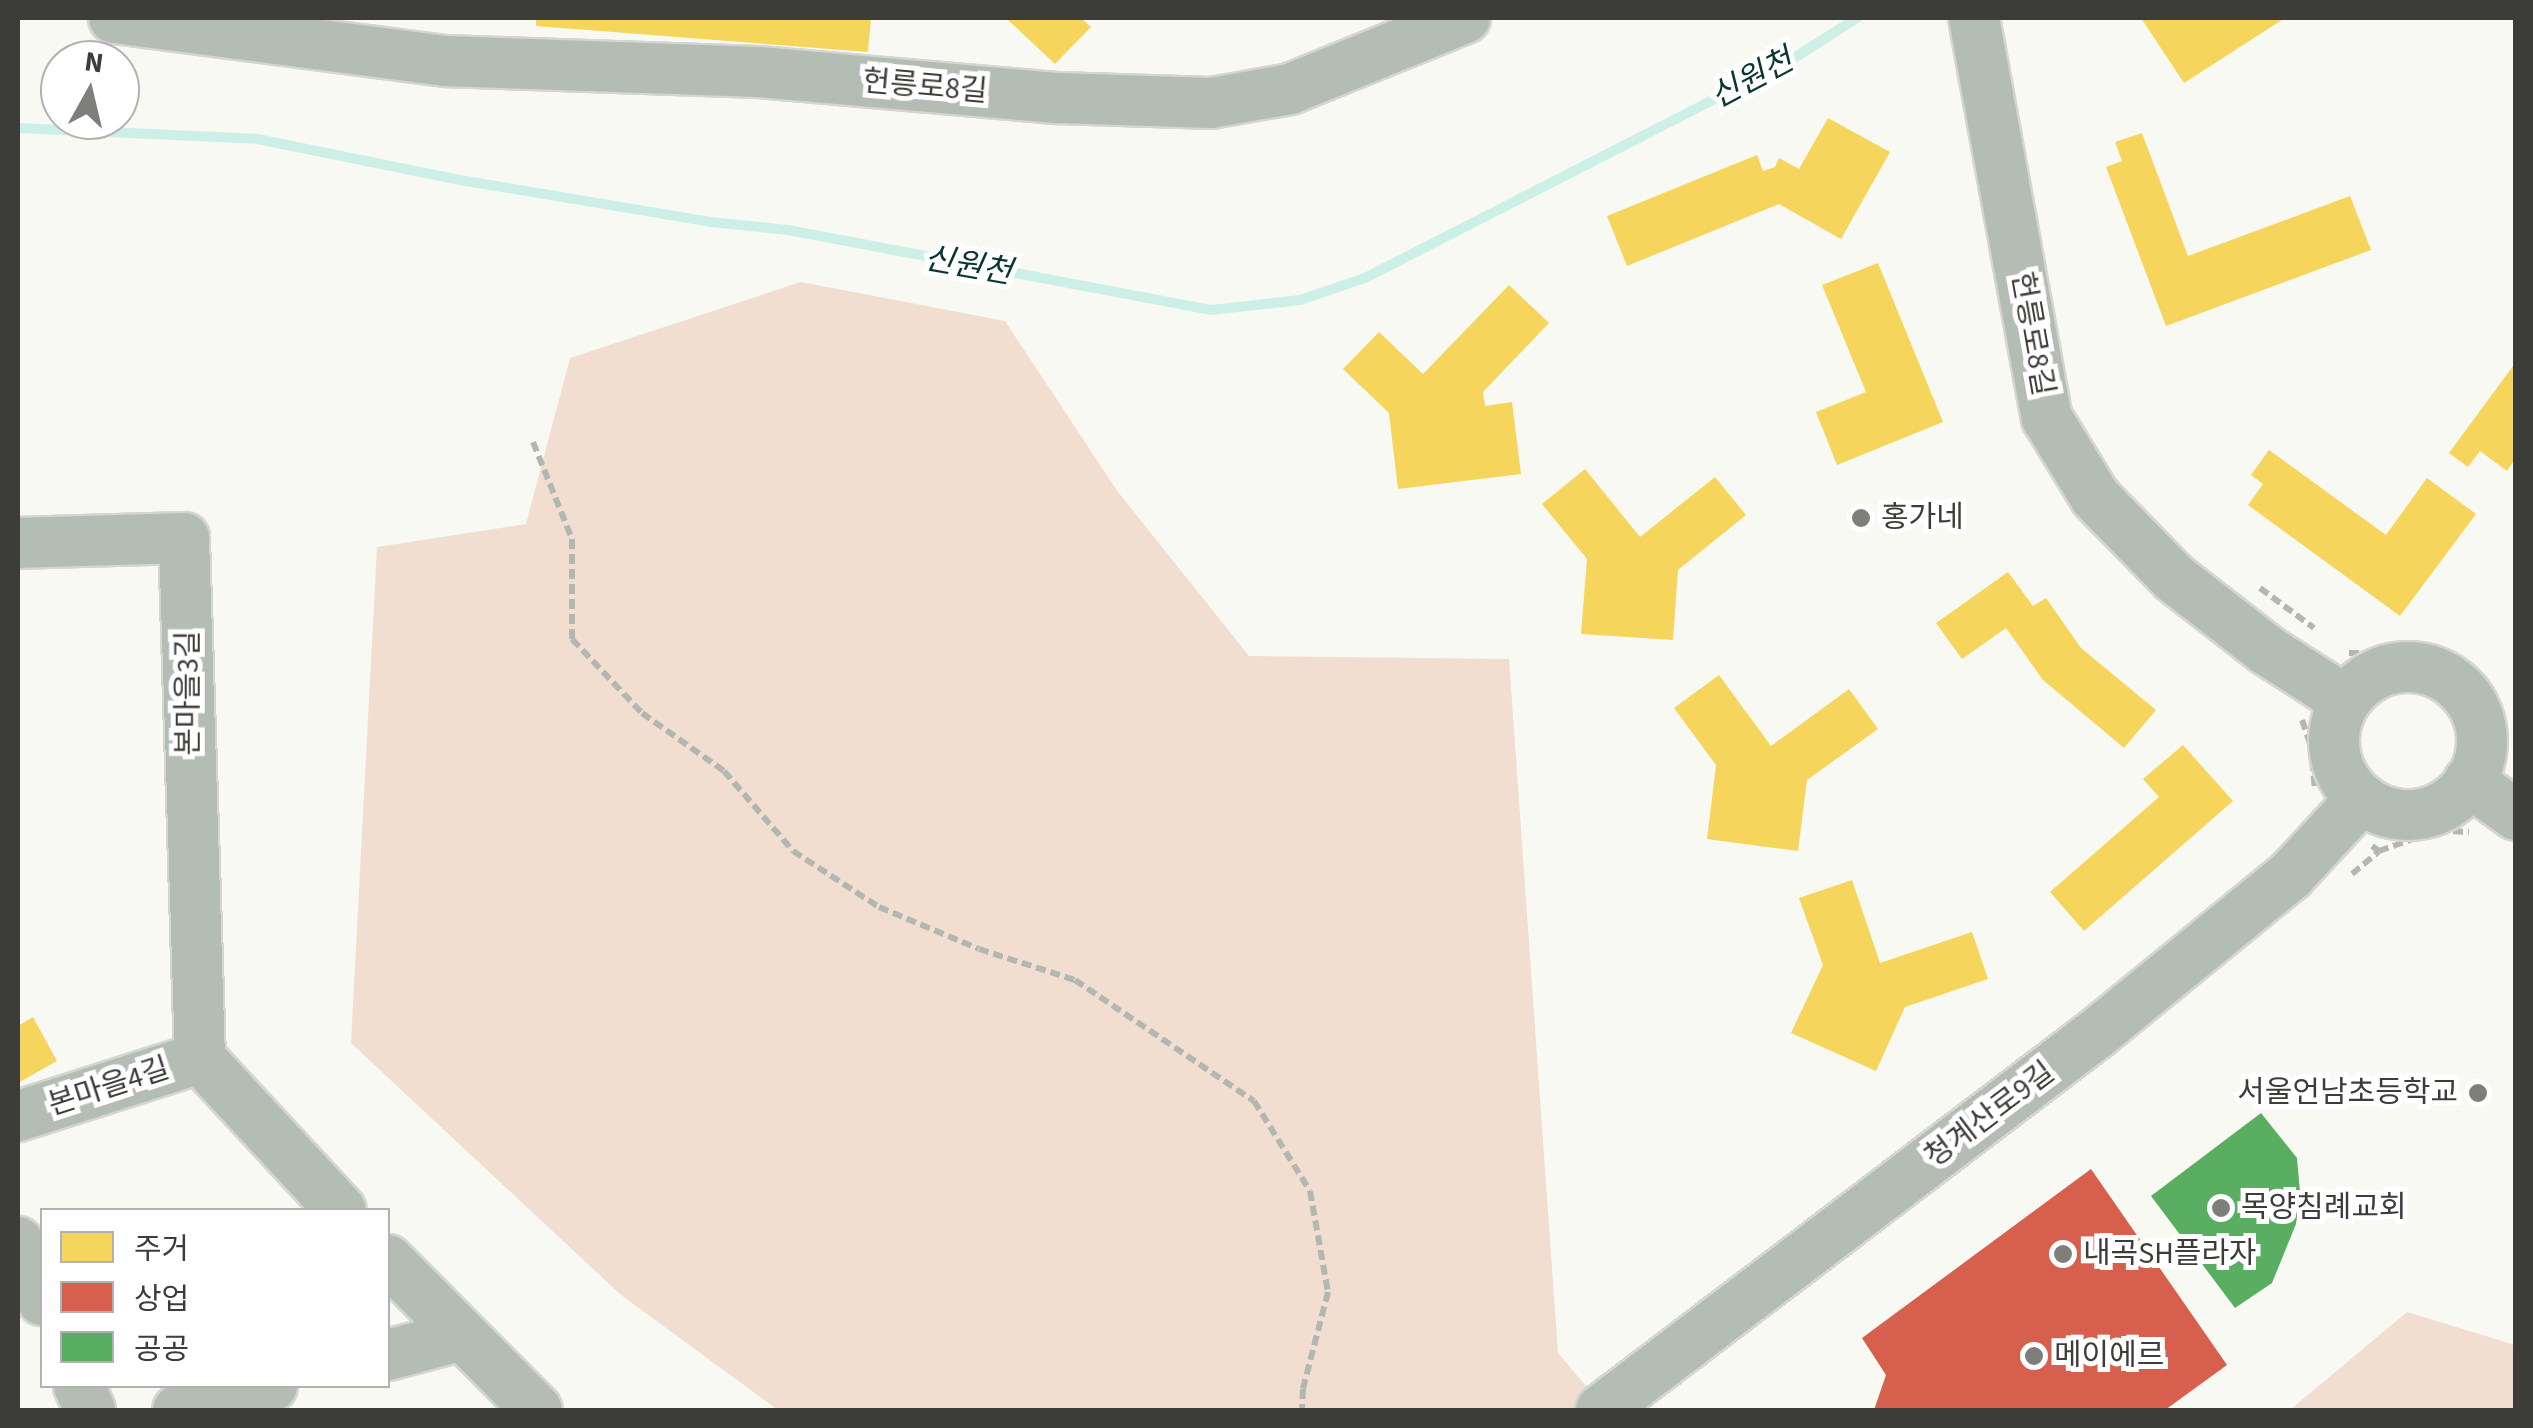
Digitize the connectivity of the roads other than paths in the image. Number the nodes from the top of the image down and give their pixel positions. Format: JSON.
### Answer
{"nodes":[{"id":1,"x":114,"y":18,"type":"edge"},
{"id":2,"x":1465,"y":18,"type":"edge"},
{"id":3,"x":1974,"y":18,"type":"edge"},
{"id":4,"x":18,"y":544,"type":"edge"},
{"id":5,"x":2345,"y":700,"type":"junction"},
{"id":6,"x":2482,"y":770,"type":"junction"},
{"id":7,"x":2361,"y":799,"type":"junction"},
{"id":8,"x":2516,"y":815,"type":"edge"},
{"id":9,"x":198,"y":1037,"type":"junction"},
{"id":10,"x":18,"y":1116,"type":"edge"},
{"id":11,"x":340,"y":1208,"type":"edge"},
{"id":12,"x":18,"y":1242,"type":"edge"},
{"id":13,"x":390,"y":1262,"type":"edge"},
{"id":14,"x":40,"y":1295,"type":"edge"},
{"id":15,"x":458,"y":1336,"type":"junction"},
{"id":16,"x":390,"y":1354,"type":"edge"},
{"id":17,"x":264,"y":1388,"type":"edge"},
{"id":18,"x":178,"y":1410,"type":"edge"},
{"id":19,"x":536,"y":1410,"type":"edge"},
{"id":20,"x":1601,"y":1410,"type":"edge"}],
"edges":[{"from":1,"to":2,"type":"street","name":"헌릉로8길"},
{"from":3,"to":5,"type":"street","name":"헌릉로8길"},
{"from":4,"to":9,"type":"street","name":"본마을3길"},
{"from":5,"to":6,"type":"street"},
{"from":5,"to":7,"type":"street"},
{"from":6,"to":7,"type":"street"},
{"from":6,"to":8,"type":"street"},
{"from":7,"to":20,"type":"street","name":"청계산로9길"},
{"from":9,"to":10,"type":"street","name":"본마을4길"},
{"from":9,"to":11,"type":"street","name":"본마을4길"},
{"from":12,"to":14,"type":"street"},
{"from":13,"to":15,"type":"street"},
{"from":15,"to":16,"type":"street"},
{"from":15,"to":19,"type":"street"},
{"from":17,"to":18,"type":"street"}]}
